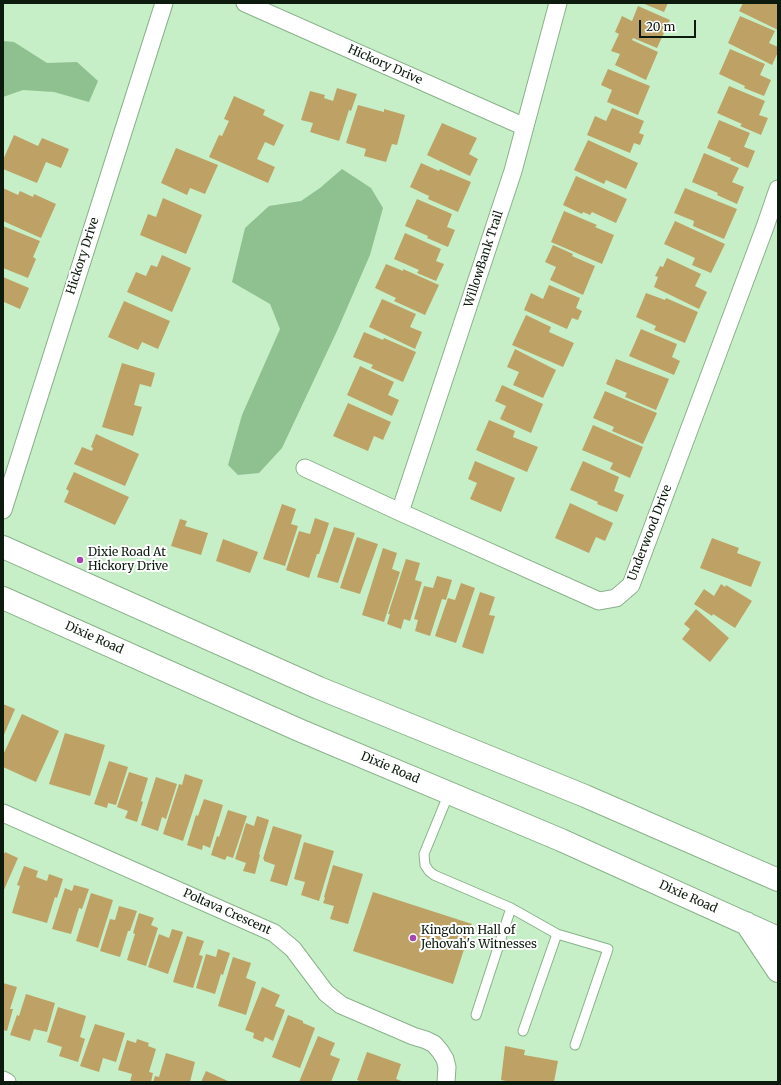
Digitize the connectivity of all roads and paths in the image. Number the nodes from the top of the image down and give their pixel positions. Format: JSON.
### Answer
{"nodes":[{"id":1,"x":164,"y":3,"type":"edge"},
{"id":2,"x":245,"y":3,"type":"edge"},
{"id":3,"x":558,"y":3,"type":"edge"},
{"id":4,"x":525,"y":127,"type":"junction"},
{"id":5,"x":778,"y":189,"type":"edge"},
{"id":6,"x":305,"y":468,"type":"dead end"},
{"id":7,"x":3,"y":510,"type":"edge"},
{"id":8,"x":400,"y":512,"type":"junction"},
{"id":9,"x":3,"y":547,"type":"edge"},
{"id":10,"x":3,"y":598,"type":"edge"},
{"id":11,"x":449,"y":793,"type":"junction"},
{"id":12,"x":3,"y":813,"type":"edge"},
{"id":13,"x":778,"y":880,"type":"edge"},
{"id":14,"x":512,"y":908,"type":"junction"},
{"id":15,"x":746,"y":923,"type":"junction"},
{"id":16,"x":557,"y":934,"type":"junction"},
{"id":17,"x":778,"y":938,"type":"edge"},
{"id":18,"x":778,"y":971,"type":"edge"},
{"id":19,"x":476,"y":1015,"type":"dead end"},
{"id":20,"x":523,"y":1031,"type":"dead end"},
{"id":21,"x":575,"y":1045,"type":"dead end"},
{"id":22,"x":3,"y":1080,"type":"edge"},
{"id":23,"x":7,"y":1082,"type":"edge"},
{"id":24,"x":446,"y":1082,"type":"edge"}],
"edges":[{"from":1,"to":7,"type":"street","name":"Hickory Drive"},
{"from":2,"to":4,"type":"street","name":"Hickory Drive"},
{"from":3,"to":4,"type":"street","name":"WillowBank Trail"},
{"from":4,"to":8,"type":"street","name":"WillowBank Trail"},
{"from":5,"to":8,"type":"street","name":"Underwood Drive"},
{"from":6,"to":8,"type":"street","name":"Underwood Drive"},
{"from":9,"to":13,"type":"main road"},
{"from":10,"to":11,"type":"main road","name":"Dixie Road"},
{"from":11,"to":14,"type":"lane"},
{"from":11,"to":15,"type":"main road","name":"Dixie Road"},
{"from":12,"to":24,"type":"street","name":"Poltava Crescent"},
{"from":14,"to":16,"type":"lane"},
{"from":14,"to":19,"type":"lane"},
{"from":15,"to":17,"type":"main road","name":"Dixie Road"},
{"from":15,"to":18,"type":"main road"},
{"from":16,"to":20,"type":"lane"},
{"from":16,"to":21,"type":"lane"},
{"from":22,"to":23,"type":"street"}]}
